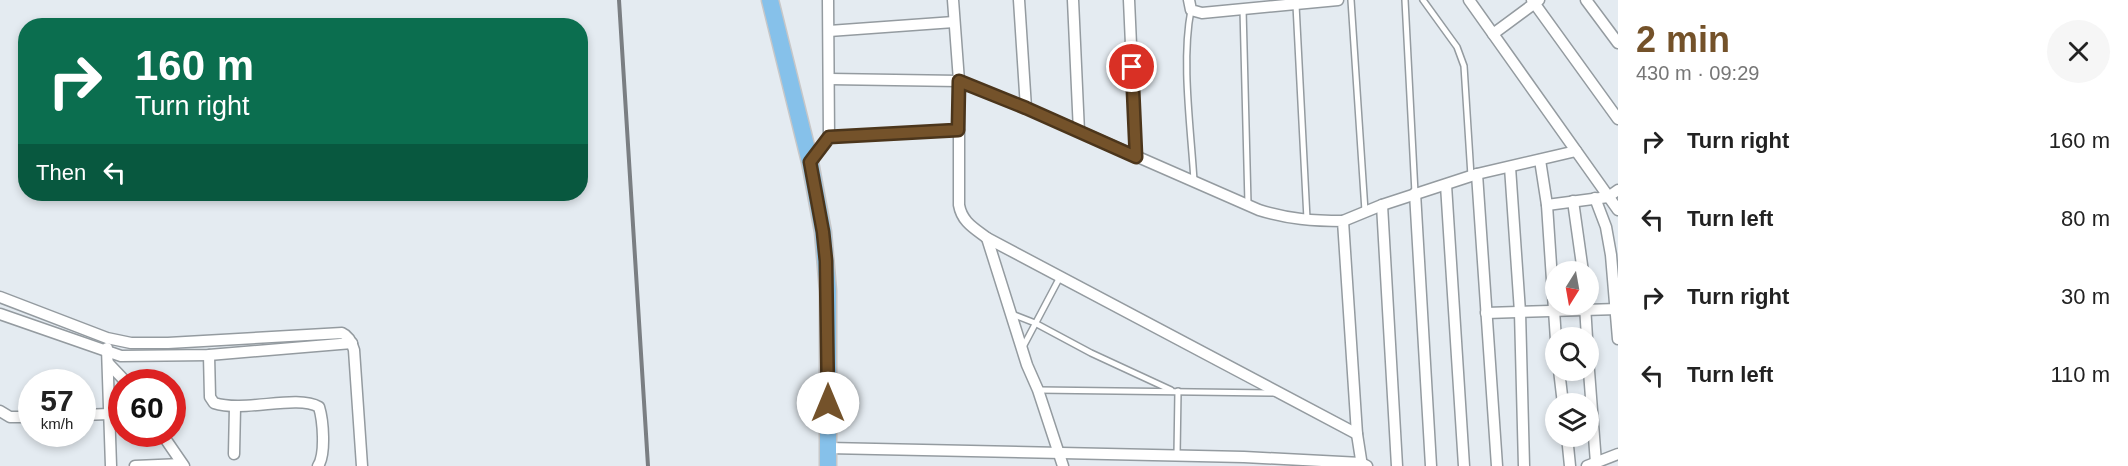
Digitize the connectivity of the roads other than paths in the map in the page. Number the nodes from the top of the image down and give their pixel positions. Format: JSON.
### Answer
{"nodes":[{"id":1,"x":770,"y":0,"type":"edge"},
{"id":2,"x":828,"y":0,"type":"edge"},
{"id":3,"x":953,"y":0,"type":"edge"},
{"id":4,"x":1019,"y":0,"type":"edge"},
{"id":5,"x":1073,"y":0,"type":"edge"},
{"id":6,"x":1129,"y":0,"type":"edge"},
{"id":7,"x":1338,"y":0,"type":"edge"},
{"id":8,"x":1351,"y":0,"type":"edge"},
{"id":9,"x":1405,"y":0,"type":"edge"},
{"id":10,"x":1423,"y":0,"type":"edge"},
{"id":11,"x":1469,"y":0,"type":"edge"},
{"id":12,"x":1586,"y":0,"type":"edge"},
{"id":13,"x":1535,"y":1,"type":"edge"},
{"id":14,"x":1269,"y":3,"type":"edge"},
{"id":15,"x":1190,"y":5,"type":"edge"},
{"id":16,"x":1296,"y":5,"type":"junction"},
{"id":17,"x":1243,"y":9,"type":"junction"},
{"id":18,"x":954,"y":22,"type":"junction"},
{"id":19,"x":829,"y":31,"type":"junction"},
{"id":20,"x":1493,"y":34,"type":"junction"},
{"id":21,"x":1618,"y":43,"type":"edge"},
{"id":22,"x":830,"y":79,"type":"junction"},
{"id":23,"x":959,"y":81,"type":"junction"},
{"id":24,"x":1026,"y":108,"type":"junction"},
{"id":25,"x":1618,"y":119,"type":"edge"},
{"id":26,"x":958,"y":130,"type":"junction"},
{"id":27,"x":1079,"y":132,"type":"junction"},
{"id":28,"x":829,"y":137,"type":"junction"},
{"id":29,"x":1576,"y":151,"type":"junction"},
{"id":30,"x":1136,"y":157,"type":"junction"},
{"id":31,"x":1540,"y":160,"type":"junction"},
{"id":32,"x":810,"y":162,"type":"junction"},
{"id":33,"x":1510,"y":167,"type":"junction"},
{"id":34,"x":1474,"y":175,"type":"junction"},
{"id":35,"x":1194,"y":183,"type":"junction"},
{"id":36,"x":1446,"y":185,"type":"junction"},
{"id":37,"x":1618,"y":190,"type":"edge"},
{"id":38,"x":1415,"y":193,"type":"junction"},
{"id":39,"x":1608,"y":197,"type":"junction"},
{"id":40,"x":1595,"y":198,"type":"junction"},
{"id":41,"x":1573,"y":201,"type":"junction"},
{"id":42,"x":1382,"y":205,"type":"junction"},
{"id":43,"x":1547,"y":205,"type":"junction"},
{"id":44,"x":1248,"y":206,"type":"junction"},
{"id":45,"x":1618,"y":210,"type":"edge"},
{"id":46,"x":1365,"y":212,"type":"junction"},
{"id":47,"x":1307,"y":221,"type":"junction"},
{"id":48,"x":1343,"y":221,"type":"junction"},
{"id":49,"x":987,"y":238,"type":"junction"},
{"id":50,"x":1550,"y":261,"type":"edge"},
{"id":51,"x":1581,"y":261,"type":"edge"},
{"id":52,"x":1060,"y":277,"type":"junction"},
{"id":53,"x":0,"y":297,"type":"edge"},
{"id":54,"x":1599,"y":308,"type":"edge"},
{"id":55,"x":1617,"y":309,"type":"edge"},
{"id":56,"x":1545,"y":311,"type":"edge"},
{"id":57,"x":1520,"y":312,"type":"junction"},
{"id":58,"x":1486,"y":313,"type":"junction"},
{"id":59,"x":0,"y":314,"type":"edge"},
{"id":60,"x":1011,"y":314,"type":"junction"},
{"id":61,"x":1035,"y":323,"type":"junction"},
{"id":62,"x":107,"y":338,"type":"junction"},
{"id":63,"x":1618,"y":339,"type":"edge"},
{"id":64,"x":352,"y":343,"type":"junction"},
{"id":65,"x":1022,"y":349,"type":"junction"},
{"id":66,"x":208,"y":355,"type":"junction"},
{"id":67,"x":107,"y":358,"type":"junction"},
{"id":68,"x":116,"y":369,"type":"edge"},
{"id":69,"x":1589,"y":381,"type":"edge"},
{"id":70,"x":108,"y":386,"type":"edge"},
{"id":71,"x":1038,"y":390,"type":"junction"},
{"id":72,"x":1175,"y":391,"type":"junction"},
{"id":73,"x":1280,"y":393,"type":"junction"},
{"id":74,"x":235,"y":407,"type":"junction"},
{"id":75,"x":0,"y":411,"type":"edge"},
{"id":76,"x":18,"y":417,"type":"edge"},
{"id":77,"x":1357,"y":434,"type":"junction"},
{"id":78,"x":110,"y":447,"type":"edge"},
{"id":79,"x":171,"y":447,"type":"edge"},
{"id":80,"x":1568,"y":447,"type":"edge"},
{"id":81,"x":828,"y":448,"type":"junction"},
{"id":82,"x":1059,"y":453,"type":"junction"},
{"id":83,"x":234,"y":454,"type":"dead end"},
{"id":84,"x":1618,"y":454,"type":"edge"},
{"id":85,"x":1177,"y":455,"type":"junction"},
{"id":86,"x":1592,"y":464,"type":"edge"},
{"id":87,"x":183,"y":465,"type":"edge"},
{"id":88,"x":1363,"y":465,"type":"edge"},
{"id":89,"x":111,"y":466,"type":"edge"},
{"id":90,"x":135,"y":466,"type":"edge"},
{"id":91,"x":318,"y":466,"type":"edge"},
{"id":92,"x":362,"y":466,"type":"edge"},
{"id":93,"x":828,"y":466,"type":"edge"},
{"id":94,"x":1063,"y":466,"type":"edge"},
{"id":95,"x":1397,"y":466,"type":"edge"},
{"id":96,"x":1431,"y":466,"type":"edge"},
{"id":97,"x":1464,"y":466,"type":"edge"},
{"id":98,"x":1497,"y":466,"type":"edge"},
{"id":99,"x":1524,"y":466,"type":"edge"},
{"id":100,"x":1570,"y":466,"type":"edge"}],
"edges":[{"from":1,"to":32,"type":"main road"},
{"from":2,"to":19,"type":"street"},
{"from":3,"to":18,"type":"street"},
{"from":4,"to":24,"type":"street"},
{"from":5,"to":27,"type":"street"},
{"from":6,"to":30,"type":"street"},
{"from":7,"to":16,"type":"street"},
{"from":8,"to":46,"type":"lane"},
{"from":9,"to":38,"type":"lane"},
{"from":10,"to":34,"type":"lane"},
{"from":11,"to":20,"type":"street"},
{"from":12,"to":21,"type":"street"},
{"from":13,"to":20,"type":"street"},
{"from":13,"to":25,"type":"street"},
{"from":14,"to":16,"type":"street"},
{"from":14,"to":17,"type":"street"},
{"from":15,"to":17,"type":"street"},
{"from":15,"to":35,"type":"lane"},
{"from":16,"to":47,"type":"lane"},
{"from":17,"to":44,"type":"lane"},
{"from":18,"to":19,"type":"street"},
{"from":18,"to":23,"type":"street"},
{"from":19,"to":22,"type":"street"},
{"from":20,"to":29,"type":"street"},
{"from":22,"to":23,"type":"street"},
{"from":22,"to":28,"type":"street"},
{"from":23,"to":24,"type":"street"},
{"from":23,"to":26,"type":"street"},
{"from":24,"to":27,"type":"street"},
{"from":26,"to":28,"type":"street"},
{"from":26,"to":49,"type":"street"},
{"from":27,"to":30,"type":"street"},
{"from":28,"to":32,"type":"street"},
{"from":29,"to":31,"type":"street"},
{"from":29,"to":39,"type":"street"},
{"from":30,"to":35,"type":"street"},
{"from":31,"to":33,"type":"street"},
{"from":31,"to":43,"type":"street"},
{"from":32,"to":81,"type":"main road"},
{"from":33,"to":34,"type":"street"},
{"from":33,"to":57,"type":"street"},
{"from":34,"to":36,"type":"street"},
{"from":34,"to":58,"type":"street"},
{"from":35,"to":44,"type":"street"},
{"from":36,"to":38,"type":"street"},
{"from":36,"to":97,"type":"street"},
{"from":37,"to":39,"type":"street"},
{"from":38,"to":42,"type":"street"},
{"from":38,"to":96,"type":"street"},
{"from":39,"to":40,"type":"street"},
{"from":39,"to":45,"type":"street"},
{"from":40,"to":41,"type":"street"},
{"from":40,"to":55,"type":"street"},
{"from":41,"to":43,"type":"street"},
{"from":41,"to":51,"type":"street"},
{"from":42,"to":46,"type":"street"},
{"from":42,"to":95,"type":"street"},
{"from":43,"to":50,"type":"street"},
{"from":44,"to":47,"type":"street"},
{"from":46,"to":48,"type":"street"},
{"from":47,"to":48,"type":"street"},
{"from":48,"to":77,"type":"street"},
{"from":49,"to":52,"type":"street"},
{"from":49,"to":60,"type":"street"},
{"from":52,"to":61,"type":"lane"},
{"from":52,"to":73,"type":"street"},
{"from":53,"to":62,"type":"street"},
{"from":54,"to":55,"type":"street"},
{"from":55,"to":63,"type":"street"},
{"from":56,"to":57,"type":"street"},
{"from":57,"to":58,"type":"street"},
{"from":57,"to":99,"type":"street"},
{"from":58,"to":98,"type":"street"},
{"from":59,"to":67,"type":"street"},
{"from":60,"to":61,"type":"lane"},
{"from":60,"to":65,"type":"street"},
{"from":61,"to":65,"type":"lane"},
{"from":61,"to":72,"type":"lane"},
{"from":62,"to":64,"type":"street"},
{"from":62,"to":67,"type":"street"},
{"from":64,"to":66,"type":"street"},
{"from":64,"to":92,"type":"street"},
{"from":65,"to":71,"type":"street"},
{"from":66,"to":67,"type":"street"},
{"from":66,"to":74,"type":"street"},
{"from":67,"to":68,"type":"street"},
{"from":67,"to":70,"type":"street"},
{"from":69,"to":86,"type":"street"},
{"from":71,"to":72,"type":"lane"},
{"from":71,"to":82,"type":"street"},
{"from":72,"to":73,"type":"lane"},
{"from":72,"to":85,"type":"lane"},
{"from":73,"to":77,"type":"street"},
{"from":74,"to":83,"type":"street"},
{"from":74,"to":91,"type":"street"},
{"from":75,"to":76,"type":"street"},
{"from":77,"to":88,"type":"street"},
{"from":78,"to":89,"type":"street"},
{"from":79,"to":87,"type":"street"},
{"from":80,"to":100,"type":"street"},
{"from":81,"to":82,"type":"street"},
{"from":81,"to":93,"type":"main road"},
{"from":82,"to":85,"type":"street"},
{"from":82,"to":94,"type":"street"},
{"from":84,"to":86,"type":"street"},
{"from":85,"to":88,"type":"street"},
{"from":87,"to":90,"type":"street"}]}
